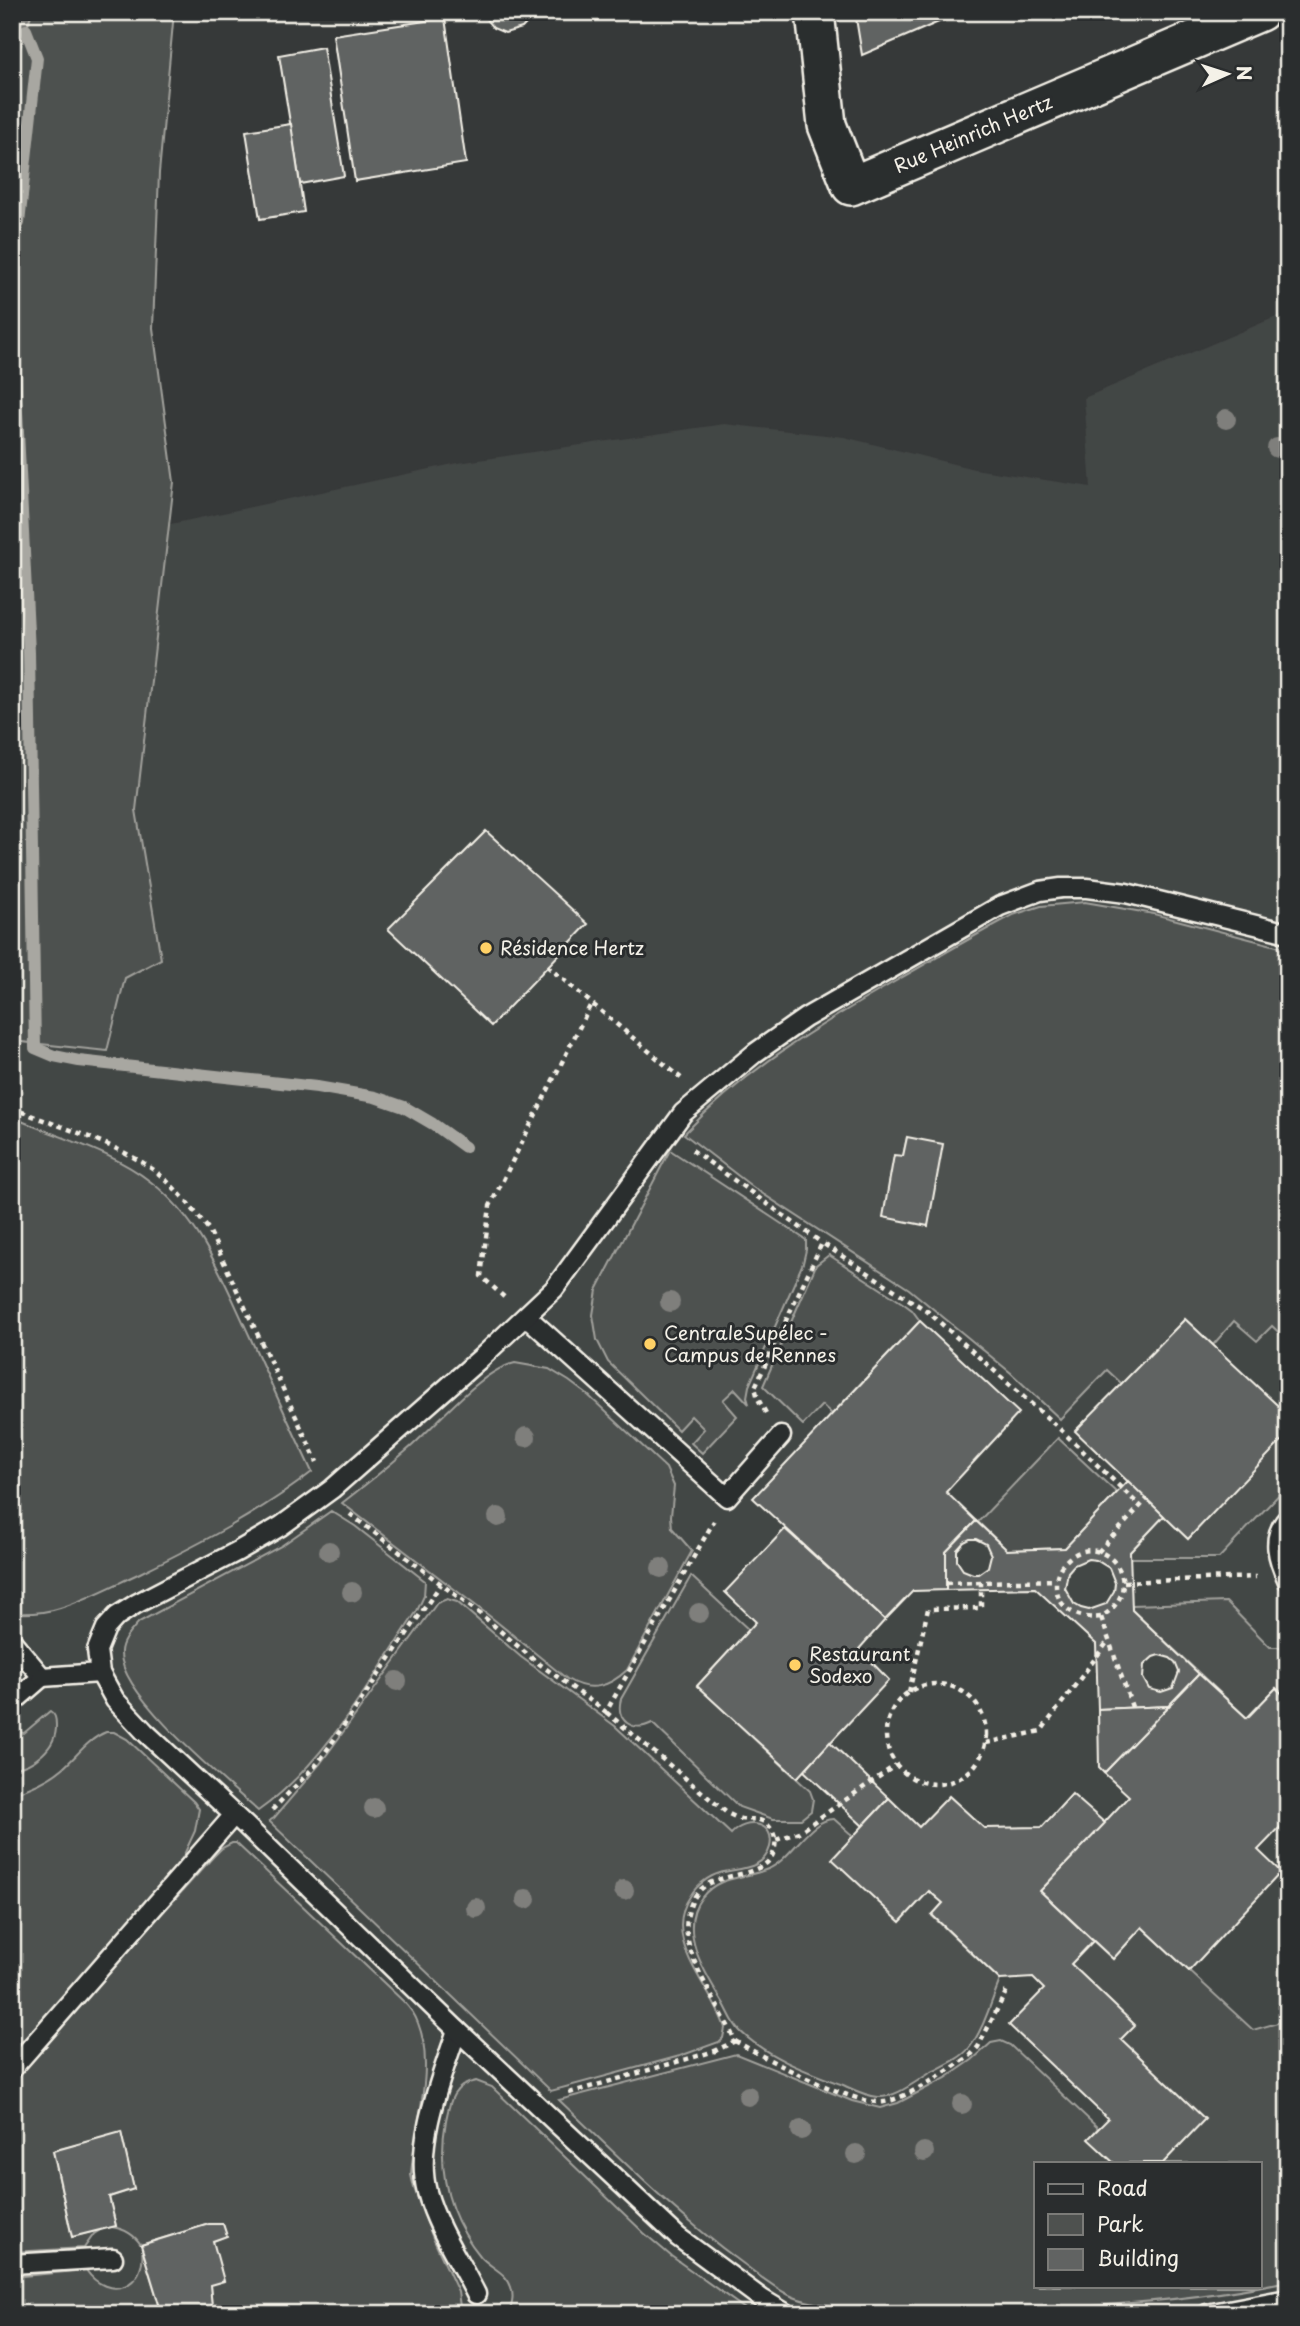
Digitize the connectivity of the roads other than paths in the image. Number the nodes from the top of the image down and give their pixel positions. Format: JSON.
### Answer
{"nodes":[{"id":1,"x":815,"y":12,"type":"edge"},
{"id":2,"x":1259,"y":12,"type":"edge"},
{"id":3,"x":1288,"y":933,"type":"edge"},
{"id":4,"x":526,"y":1316,"type":"junction"},
{"id":5,"x":781,"y":1436,"type":"road end"},
{"id":6,"x":1288,"y":1518,"type":"edge"},
{"id":7,"x":1287,"y":1579,"type":"edge"},
{"id":8,"x":12,"y":1641,"type":"edge"},
{"id":9,"x":100,"y":1673,"type":"junction"},
{"id":10,"x":43,"y":1677,"type":"junction"},
{"id":11,"x":12,"y":1703,"type":"edge"},
{"id":12,"x":240,"y":1820,"type":"junction"},
{"id":13,"x":457,"y":2029,"type":"junction"},
{"id":14,"x":12,"y":2069,"type":"edge"},
{"id":15,"x":113,"y":2258,"type":"dead end"},
{"id":16,"x":12,"y":2264,"type":"edge"},
{"id":17,"x":476,"y":2294,"type":"dead end"},
{"id":18,"x":1288,"y":2299,"type":"edge"},
{"id":19,"x":787,"y":2314,"type":"edge"},
{"id":20,"x":1207,"y":2314,"type":"edge"}],
"edges":[{"from":1,"to":2,"type":"street","name":"Rue Heinrich Hertz"},
{"from":3,"to":4,"type":"lane"},
{"from":4,"to":5,"type":"lane"},
{"from":4,"to":9,"type":"lane"},
{"from":6,"to":7,"type":"lane"},
{"from":8,"to":10,"type":"lane"},
{"from":9,"to":10,"type":"lane"},
{"from":9,"to":12,"type":"lane"},
{"from":10,"to":11,"type":"lane"},
{"from":12,"to":13,"type":"lane"},
{"from":12,"to":14,"type":"lane"},
{"from":13,"to":17,"type":"lane"},
{"from":13,"to":19,"type":"lane"},
{"from":15,"to":16,"type":"lane"},
{"from":18,"to":20,"type":"lane"}]}
